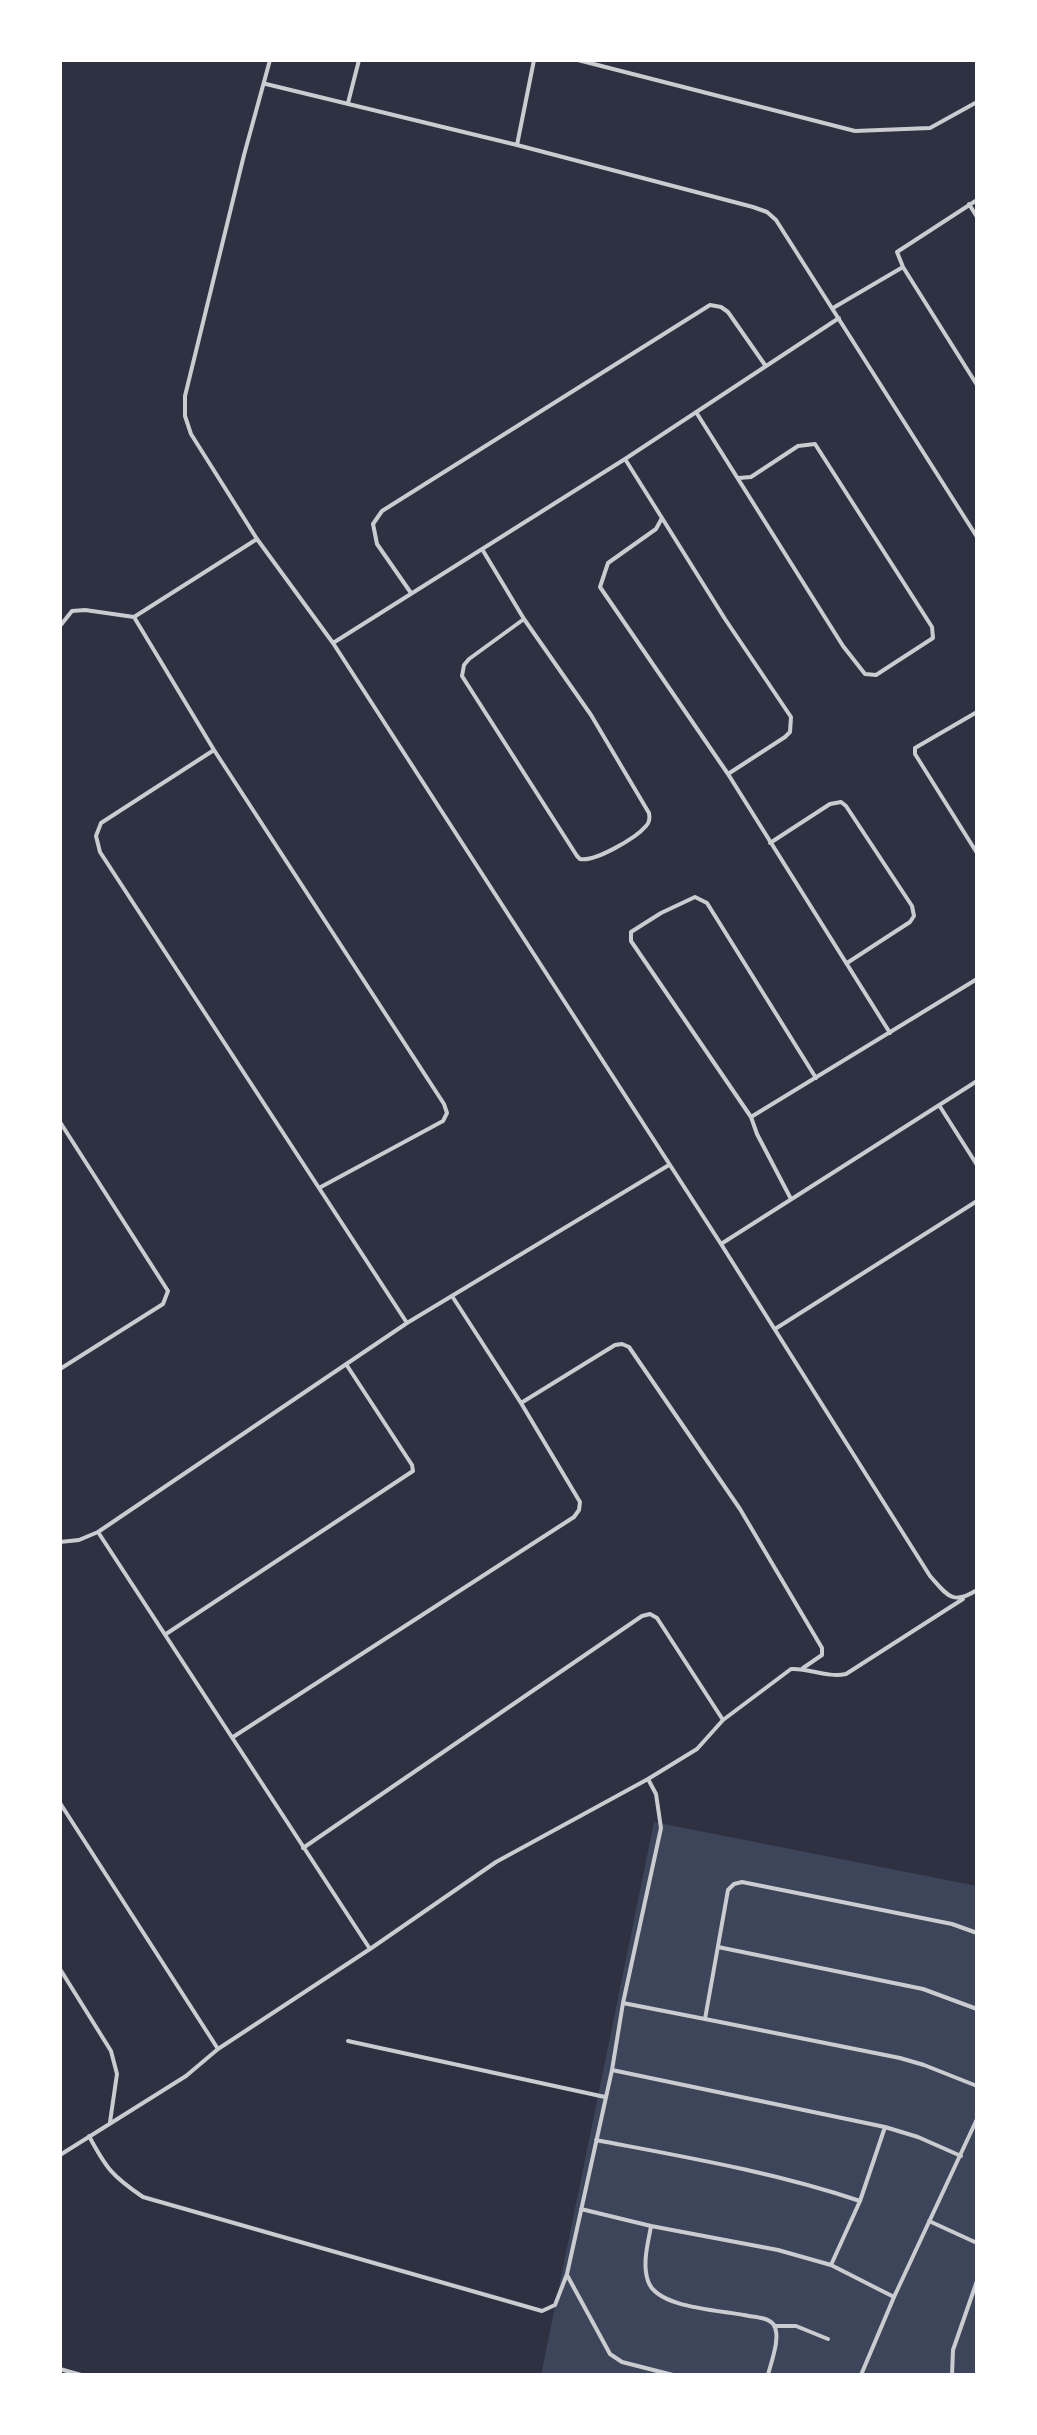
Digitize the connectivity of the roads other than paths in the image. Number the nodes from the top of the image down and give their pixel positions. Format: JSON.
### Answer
{"nodes":[{"id":1,"x":270,"y":60,"type":"edge"},
{"id":2,"x":359,"y":60,"type":"edge"},
{"id":3,"x":534,"y":60,"type":"edge"},
{"id":4,"x":578,"y":60,"type":"edge"},
{"id":5,"x":266,"y":84,"type":"junction"},
{"id":6,"x":977,"y":102,"type":"edge"},
{"id":7,"x":348,"y":103,"type":"junction"},
{"id":8,"x":517,"y":145,"type":"junction"},
{"id":9,"x":977,"y":200,"type":"edge"},
{"id":10,"x":969,"y":204,"type":"junction"},
{"id":11,"x":977,"y":217,"type":"edge"},
{"id":12,"x":903,"y":267,"type":"junction"},
{"id":13,"x":833,"y":308,"type":"junction"},
{"id":14,"x":839,"y":318,"type":"junction"},
{"id":15,"x":765,"y":365,"type":"junction"},
{"id":16,"x":977,"y":385,"type":"edge"},
{"id":17,"x":696,"y":412,"type":"junction"},
{"id":18,"x":625,"y":459,"type":"junction"},
{"id":19,"x":738,"y":478,"type":"junction"},
{"id":20,"x":662,"y":518,"type":"junction"},
{"id":21,"x":977,"y":537,"type":"edge"},
{"id":22,"x":257,"y":539,"type":"junction"},
{"id":23,"x":482,"y":549,"type":"junction"},
{"id":24,"x":411,"y":594,"type":"junction"},
{"id":25,"x":134,"y":617,"type":"junction"},
{"id":26,"x":524,"y":619,"type":"junction"},
{"id":27,"x":60,"y":626,"type":"edge"},
{"id":28,"x":333,"y":643,"type":"junction"},
{"id":29,"x":977,"y":712,"type":"edge"},
{"id":30,"x":214,"y":750,"type":"junction"},
{"id":31,"x":728,"y":774,"type":"junction"},
{"id":32,"x":770,"y":843,"type":"junction"},
{"id":33,"x":977,"y":853,"type":"edge"},
{"id":34,"x":847,"y":963,"type":"junction"},
{"id":35,"x":977,"y":979,"type":"edge"},
{"id":36,"x":890,"y":1033,"type":"junction"},
{"id":37,"x":816,"y":1078,"type":"junction"},
{"id":38,"x":977,"y":1081,"type":"edge"},
{"id":39,"x":939,"y":1105,"type":"junction"},
{"id":40,"x":750,"y":1117,"type":"junction"},
{"id":41,"x":60,"y":1122,"type":"edge"},
{"id":42,"x":669,"y":1165,"type":"junction"},
{"id":43,"x":977,"y":1165,"type":"edge"},
{"id":44,"x":319,"y":1188,"type":"junction"},
{"id":45,"x":791,"y":1199,"type":"junction"},
{"id":46,"x":977,"y":1201,"type":"edge"},
{"id":47,"x":721,"y":1244,"type":"junction"},
{"id":48,"x":452,"y":1296,"type":"junction"},
{"id":49,"x":407,"y":1323,"type":"junction"},
{"id":50,"x":775,"y":1329,"type":"junction"},
{"id":51,"x":346,"y":1364,"type":"junction"},
{"id":52,"x":60,"y":1369,"type":"edge"},
{"id":53,"x":521,"y":1403,"type":"junction"},
{"id":54,"x":98,"y":1532,"type":"junction"},
{"id":55,"x":60,"y":1542,"type":"edge"},
{"id":56,"x":977,"y":1590,"type":"edge"},
{"id":57,"x":963,"y":1599,"type":"junction"},
{"id":58,"x":166,"y":1634,"type":"junction"},
{"id":59,"x":803,"y":1668,"type":"junction"},
{"id":60,"x":723,"y":1720,"type":"junction"},
{"id":61,"x":233,"y":1737,"type":"junction"},
{"id":62,"x":648,"y":1779,"type":"junction"},
{"id":63,"x":60,"y":1803,"type":"edge"},
{"id":64,"x":303,"y":1848,"type":"junction"},
{"id":65,"x":977,"y":1933,"type":"edge"},
{"id":66,"x":718,"y":1947,"type":"junction"},
{"id":67,"x":370,"y":1949,"type":"junction"},
{"id":68,"x":60,"y":1969,"type":"edge"},
{"id":69,"x":623,"y":2003,"type":"junction"},
{"id":70,"x":977,"y":2009,"type":"edge"},
{"id":71,"x":705,"y":2019,"type":"junction"},
{"id":72,"x":348,"y":2041,"type":"dead end"},
{"id":73,"x":218,"y":2049,"type":"junction"},
{"id":74,"x":612,"y":2070,"type":"junction"},
{"id":75,"x":977,"y":2086,"type":"edge"},
{"id":76,"x":606,"y":2097,"type":"junction"},
{"id":77,"x":977,"y":2119,"type":"edge"},
{"id":78,"x":110,"y":2123,"type":"junction"},
{"id":79,"x":885,"y":2127,"type":"junction"},
{"id":80,"x":89,"y":2136,"type":"junction"},
{"id":81,"x":596,"y":2140,"type":"junction"},
{"id":82,"x":60,"y":2155,"type":"edge"},
{"id":83,"x":961,"y":2156,"type":"junction"},
{"id":84,"x":860,"y":2201,"type":"junction"},
{"id":85,"x":581,"y":2210,"type":"junction"},
{"id":86,"x":929,"y":2222,"type":"junction"},
{"id":87,"x":651,"y":2226,"type":"junction"},
{"id":88,"x":977,"y":2243,"type":"edge"},
{"id":89,"x":831,"y":2265,"type":"junction"},
{"id":90,"x":567,"y":2274,"type":"junction"},
{"id":91,"x":977,"y":2281,"type":"edge"},
{"id":92,"x":894,"y":2297,"type":"junction"},
{"id":93,"x":774,"y":2326,"type":"junction"},
{"id":94,"x":828,"y":2339,"type":"dead end"},
{"id":95,"x":60,"y":2368,"type":"edge"},
{"id":96,"x":660,"y":2374,"type":"edge"},
{"id":97,"x":81,"y":2375,"type":"edge"},
{"id":98,"x":673,"y":2375,"type":"edge"},
{"id":99,"x":768,"y":2375,"type":"edge"},
{"id":100,"x":861,"y":2375,"type":"edge"},
{"id":101,"x":951,"y":2375,"type":"edge"}],
"edges":[{"from":1,"to":5,"type":"street"},
{"from":2,"to":7,"type":"street"},
{"from":3,"to":8,"type":"street"},
{"from":4,"to":6,"type":"street"},
{"from":5,"to":7,"type":"street"},
{"from":5,"to":22,"type":"street"},
{"from":7,"to":8,"type":"street"},
{"from":8,"to":13,"type":"street"},
{"from":9,"to":10,"type":"street"},
{"from":10,"to":11,"type":"street"},
{"from":10,"to":12,"type":"street"},
{"from":12,"to":13,"type":"street"},
{"from":12,"to":16,"type":"street"},
{"from":13,"to":14,"type":"street"},
{"from":14,"to":15,"type":"street"},
{"from":14,"to":21,"type":"street"},
{"from":15,"to":17,"type":"street"},
{"from":15,"to":24,"type":"street"},
{"from":17,"to":18,"type":"street"},
{"from":17,"to":19,"type":"street"},
{"from":18,"to":20,"type":"street"},
{"from":18,"to":23,"type":"street"},
{"from":19,"to":19,"type":"street"},
{"from":20,"to":31,"type":"street"},
{"from":20,"to":31,"type":"street"},
{"from":22,"to":25,"type":"street"},
{"from":22,"to":28,"type":"street"},
{"from":23,"to":24,"type":"street"},
{"from":23,"to":26,"type":"street"},
{"from":24,"to":28,"type":"street"},
{"from":25,"to":27,"type":"street"},
{"from":25,"to":30,"type":"street"},
{"from":26,"to":26,"type":"street"},
{"from":28,"to":42,"type":"street"},
{"from":29,"to":33,"type":"street"},
{"from":30,"to":44,"type":"street"},
{"from":30,"to":44,"type":"street"},
{"from":31,"to":32,"type":"street"},
{"from":32,"to":34,"type":"street"},
{"from":32,"to":34,"type":"street"},
{"from":34,"to":36,"type":"street"},
{"from":35,"to":36,"type":"street"},
{"from":36,"to":37,"type":"street"},
{"from":37,"to":40,"type":"street"},
{"from":37,"to":40,"type":"street"},
{"from":38,"to":39,"type":"street"},
{"from":39,"to":43,"type":"street"},
{"from":39,"to":45,"type":"street"},
{"from":40,"to":45,"type":"street"},
{"from":41,"to":52,"type":"street"},
{"from":42,"to":47,"type":"street"},
{"from":42,"to":48,"type":"street"},
{"from":44,"to":49,"type":"street"},
{"from":45,"to":47,"type":"street"},
{"from":46,"to":50,"type":"street"},
{"from":47,"to":50,"type":"street"},
{"from":48,"to":49,"type":"street"},
{"from":48,"to":53,"type":"street"},
{"from":49,"to":51,"type":"street"},
{"from":50,"to":57,"type":"street"},
{"from":51,"to":54,"type":"street"},
{"from":51,"to":58,"type":"street"},
{"from":53,"to":59,"type":"street"},
{"from":53,"to":61,"type":"street"},
{"from":54,"to":55,"type":"street"},
{"from":54,"to":58,"type":"street"},
{"from":56,"to":57,"type":"street"},
{"from":57,"to":59,"type":"street"},
{"from":58,"to":61,"type":"street"},
{"from":59,"to":60,"type":"street"},
{"from":60,"to":62,"type":"street"},
{"from":60,"to":64,"type":"street"},
{"from":61,"to":64,"type":"street"},
{"from":62,"to":67,"type":"street"},
{"from":62,"to":69,"type":"street"},
{"from":63,"to":73,"type":"street"},
{"from":64,"to":67,"type":"street"},
{"from":65,"to":66,"type":"street"},
{"from":66,"to":70,"type":"street"},
{"from":66,"to":71,"type":"street"},
{"from":67,"to":73,"type":"street"},
{"from":68,"to":78,"type":"street"},
{"from":69,"to":71,"type":"street"},
{"from":69,"to":74,"type":"street"},
{"from":71,"to":75,"type":"street"},
{"from":72,"to":76,"type":"street"},
{"from":73,"to":78,"type":"street"},
{"from":74,"to":76,"type":"street"},
{"from":74,"to":79,"type":"street"},
{"from":76,"to":81,"type":"street"},
{"from":77,"to":83,"type":"street"},
{"from":78,"to":80,"type":"street"},
{"from":79,"to":83,"type":"street"},
{"from":79,"to":84,"type":"street"},
{"from":80,"to":82,"type":"street"},
{"from":80,"to":90,"type":"street"},
{"from":81,"to":84,"type":"street"},
{"from":81,"to":85,"type":"street"},
{"from":83,"to":86,"type":"street"},
{"from":84,"to":89,"type":"street"},
{"from":85,"to":87,"type":"street"},
{"from":85,"to":90,"type":"street"},
{"from":86,"to":88,"type":"street"},
{"from":86,"to":92,"type":"street"},
{"from":87,"to":89,"type":"street"},
{"from":87,"to":93,"type":"street"},
{"from":89,"to":92,"type":"street"},
{"from":90,"to":96,"type":"street"},
{"from":91,"to":101,"type":"street"},
{"from":92,"to":100,"type":"street"},
{"from":93,"to":94,"type":"street"},
{"from":93,"to":99,"type":"street"},
{"from":95,"to":97,"type":"street"},
{"from":96,"to":98,"type":"street"}]}
